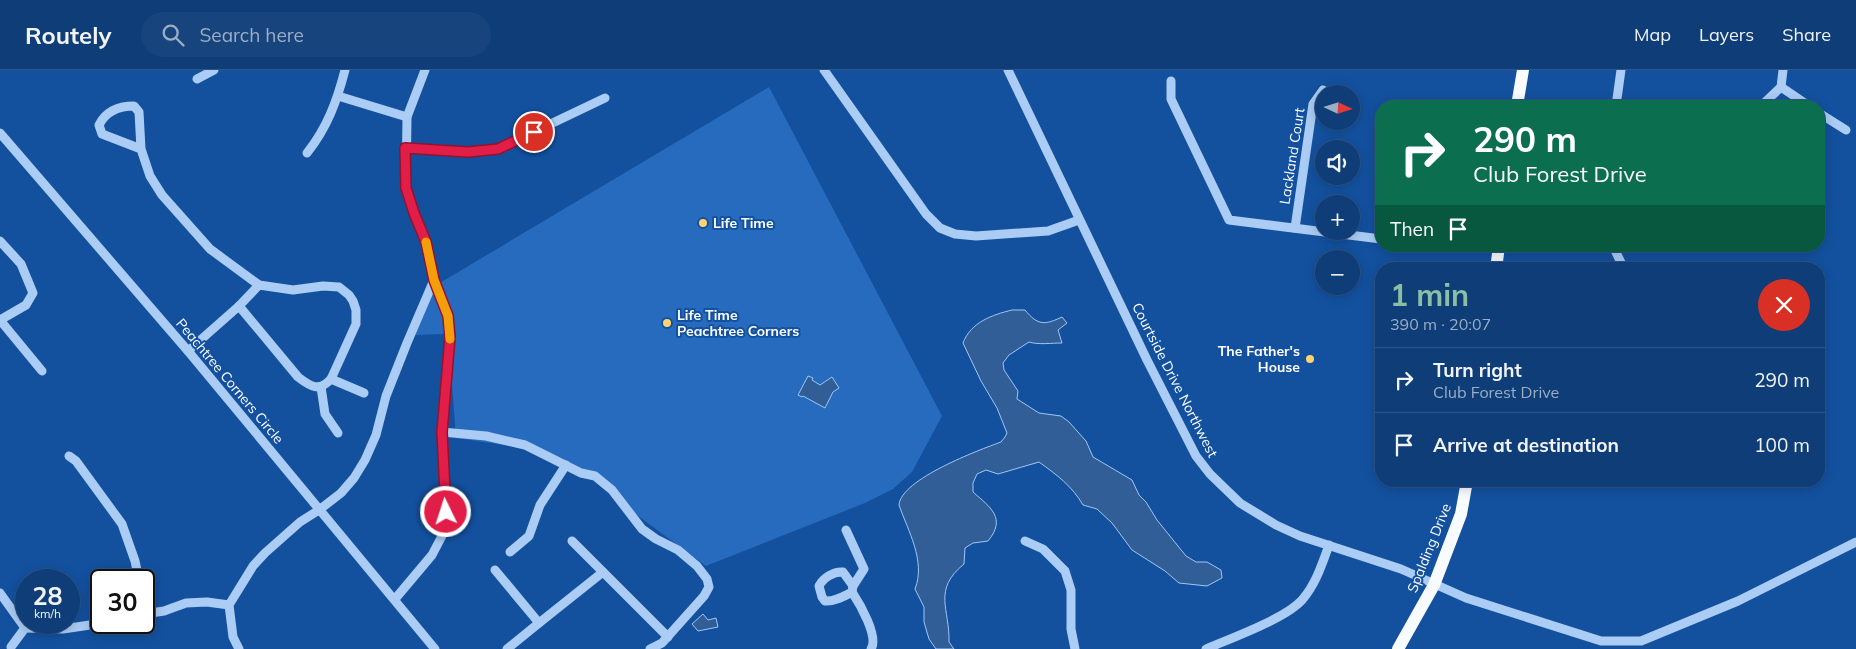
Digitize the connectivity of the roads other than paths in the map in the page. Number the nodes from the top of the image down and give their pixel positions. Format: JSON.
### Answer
{"nodes":[{"id":1,"x":214,"y":70,"type":"edge"},
{"id":2,"x":345,"y":70,"type":"edge"},
{"id":3,"x":424,"y":70,"type":"edge"},
{"id":4,"x":824,"y":70,"type":"edge"},
{"id":5,"x":1008,"y":70,"type":"edge"},
{"id":6,"x":1523,"y":70,"type":"edge"},
{"id":7,"x":1621,"y":70,"type":"edge"},
{"id":8,"x":1783,"y":70,"type":"edge"},
{"id":9,"x":197,"y":79,"type":"dead end"},
{"id":10,"x":1171,"y":81,"type":"dead end"},
{"id":11,"x":1780,"y":87,"type":"junction"},
{"id":12,"x":338,"y":96,"type":"junction"},
{"id":13,"x":605,"y":98,"type":"dead end"},
{"id":14,"x":1518,"y":100,"type":"edge"},
{"id":15,"x":1617,"y":100,"type":"edge"},
{"id":16,"x":1766,"y":100,"type":"edge"},
{"id":17,"x":1800,"y":100,"type":"edge"},
{"id":18,"x":1315,"y":101,"type":"edge"},
{"id":19,"x":407,"y":117,"type":"junction"},
{"id":20,"x":1825,"y":117,"type":"edge"},
{"id":21,"x":1846,"y":130,"type":"dead end"},
{"id":22,"x":0,"y":133,"type":"edge"},
{"id":23,"x":405,"y":148,"type":"junction"},
{"id":24,"x":141,"y":149,"type":"junction"},
{"id":25,"x":307,"y":153,"type":"dead end"},
{"id":26,"x":1080,"y":220,"type":"junction"},
{"id":27,"x":1295,"y":228,"type":"junction"},
{"id":28,"x":1375,"y":238,"type":"edge"},
{"id":29,"x":0,"y":241,"type":"edge"},
{"id":30,"x":434,"y":280,"type":"junction"},
{"id":31,"x":259,"y":285,"type":"junction"},
{"id":32,"x":239,"y":306,"type":"junction"},
{"id":33,"x":0,"y":320,"type":"edge"},
{"id":34,"x":188,"y":351,"type":"junction"},
{"id":35,"x":42,"y":371,"type":"dead end"},
{"id":36,"x":331,"y":378,"type":"junction"},
{"id":37,"x":321,"y":387,"type":"junction"},
{"id":38,"x":364,"y":393,"type":"dead end"},
{"id":39,"x":442,"y":432,"type":"junction"},
{"id":40,"x":338,"y":433,"type":"dead end"},
{"id":41,"x":69,"y":456,"type":"dead end"},
{"id":42,"x":566,"y":464,"type":"junction"},
{"id":43,"x":1466,"y":487,"type":"edge"},
{"id":44,"x":319,"y":510,"type":"junction"},
{"id":45,"x":846,"y":530,"type":"dead end"},
{"id":46,"x":572,"y":541,"type":"dead end"},
{"id":47,"x":1025,"y":541,"type":"dead end"},
{"id":48,"x":1856,"y":542,"type":"edge"},
{"id":49,"x":1329,"y":545,"type":"junction"},
{"id":50,"x":510,"y":552,"type":"dead end"},
{"id":51,"x":137,"y":569,"type":"edge"},
{"id":52,"x":496,"y":570,"type":"dead end"},
{"id":53,"x":603,"y":572,"type":"junction"},
{"id":54,"x":1434,"y":585,"type":"junction"},
{"id":55,"x":0,"y":593,"type":"edge"},
{"id":56,"x":395,"y":599,"type":"junction"},
{"id":57,"x":229,"y":605,"type":"junction"},
{"id":58,"x":155,"y":612,"type":"edge"},
{"id":59,"x":15,"y":613,"type":"edge"},
{"id":60,"x":539,"y":623,"type":"junction"},
{"id":61,"x":22,"y":634,"type":"edge"},
{"id":62,"x":668,"y":637,"type":"junction"},
{"id":63,"x":12,"y":647,"type":"dead end"},
{"id":64,"x":239,"y":649,"type":"edge"},
{"id":65,"x":435,"y":649,"type":"edge"},
{"id":66,"x":507,"y":649,"type":"edge"},
{"id":67,"x":650,"y":649,"type":"edge"},
{"id":68,"x":871,"y":649,"type":"edge"},
{"id":69,"x":1075,"y":649,"type":"edge"},
{"id":70,"x":1206,"y":649,"type":"edge"},
{"id":71,"x":1398,"y":649,"type":"edge"}],
"edges":[{"from":1,"to":9,"type":"street"},
{"from":2,"to":12,"type":"street"},
{"from":3,"to":19,"type":"street"},
{"from":4,"to":26,"type":"street"},
{"from":5,"to":26,"type":"street","name":"Courtside Drive Northwest"},
{"from":6,"to":14,"type":"main road"},
{"from":7,"to":15,"type":"street"},
{"from":8,"to":11,"type":"street"},
{"from":10,"to":27,"type":"street"},
{"from":11,"to":16,"type":"street"},
{"from":11,"to":17,"type":"street"},
{"from":12,"to":19,"type":"street"},
{"from":12,"to":25,"type":"street"},
{"from":13,"to":23,"type":"street"},
{"from":18,"to":27,"type":"street","name":"Lackland Court"},
{"from":19,"to":23,"type":"street"},
{"from":20,"to":21,"type":"street"},
{"from":22,"to":34,"type":"street","name":"Peachtree Corners Circle"},
{"from":23,"to":30,"type":"street"},
{"from":24,"to":24,"type":"street"},
{"from":24,"to":31,"type":"street"},
{"from":26,"to":49,"type":"street","name":"Courtside Drive Northwest"},
{"from":27,"to":28,"type":"street"},
{"from":29,"to":33,"type":"street"},
{"from":30,"to":39,"type":"street"},
{"from":30,"to":44,"type":"street"},
{"from":31,"to":32,"type":"street"},
{"from":31,"to":36,"type":"street"},
{"from":32,"to":34,"type":"street"},
{"from":32,"to":37,"type":"street"},
{"from":33,"to":35,"type":"street"},
{"from":34,"to":44,"type":"street","name":"Peachtree Corners Circle"},
{"from":36,"to":37,"type":"street"},
{"from":36,"to":38,"type":"street"},
{"from":37,"to":40,"type":"street"},
{"from":39,"to":42,"type":"street"},
{"from":39,"to":56,"type":"street"},
{"from":41,"to":51,"type":"street"},
{"from":42,"to":50,"type":"street"},
{"from":42,"to":62,"type":"street"},
{"from":43,"to":54,"type":"main road","name":"Spalding Drive"},
{"from":44,"to":56,"type":"street","name":"Peachtree Corners Circle"},
{"from":44,"to":57,"type":"street"},
{"from":45,"to":68,"type":"street"},
{"from":46,"to":53,"type":"street"},
{"from":47,"to":69,"type":"street"},
{"from":48,"to":54,"type":"street","name":"Courtside Drive Northwest"},
{"from":49,"to":54,"type":"street","name":"Courtside Drive Northwest"},
{"from":49,"to":70,"type":"street"},
{"from":52,"to":60,"type":"street"},
{"from":53,"to":60,"type":"street"},
{"from":53,"to":62,"type":"street"},
{"from":54,"to":71,"type":"main road","name":"Spalding Drive"},
{"from":55,"to":59,"type":"street"},
{"from":56,"to":65,"type":"street","name":"Peachtree Corners Circle"},
{"from":57,"to":58,"type":"street"},
{"from":57,"to":64,"type":"street"},
{"from":60,"to":66,"type":"street"},
{"from":61,"to":63,"type":"street"},
{"from":62,"to":67,"type":"street"}]}
